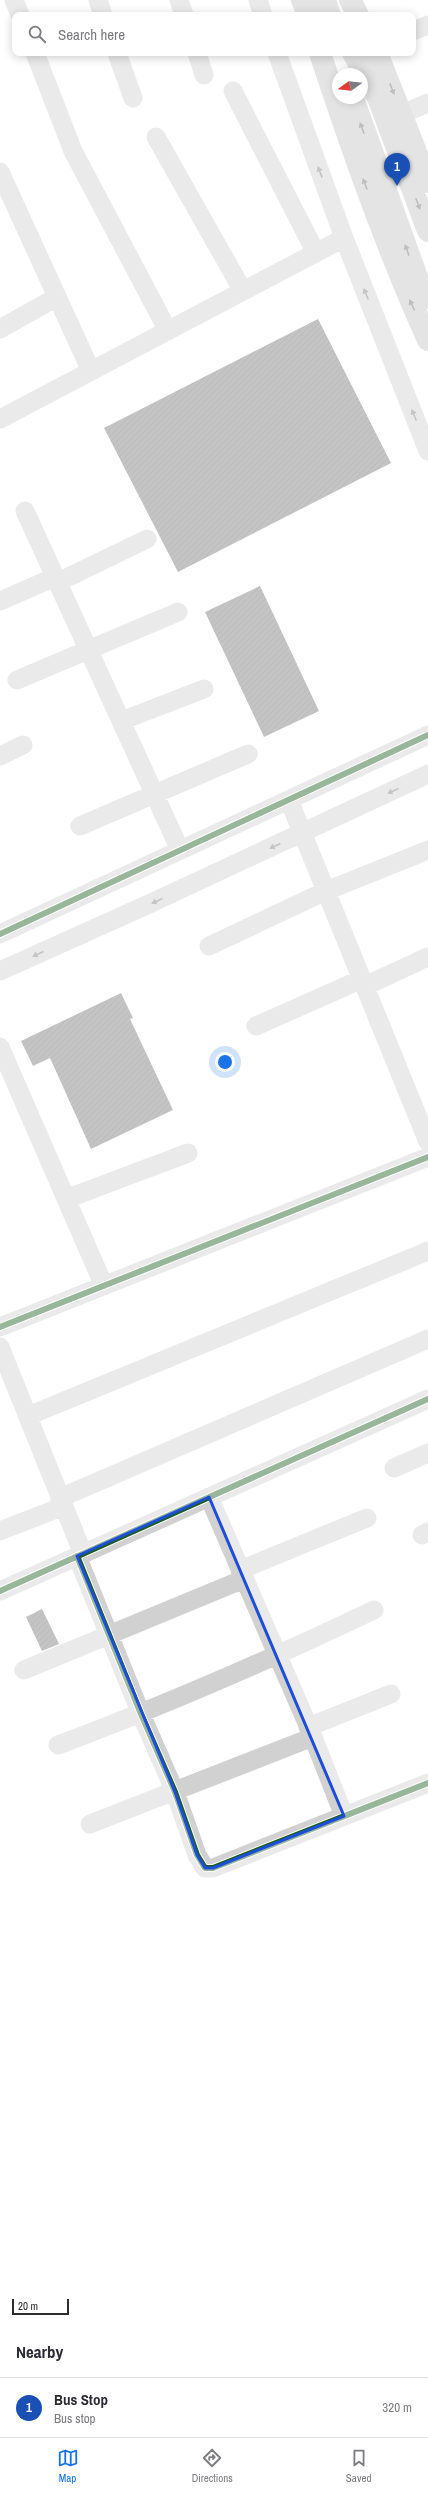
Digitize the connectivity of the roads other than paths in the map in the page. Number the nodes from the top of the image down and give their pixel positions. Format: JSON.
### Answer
{"nodes":[{"id":1,"x":14,"y":0,"type":"edge"},
{"id":2,"x":98,"y":0,"type":"edge"},
{"id":3,"x":178,"y":0,"type":"edge"},
{"id":4,"x":258,"y":0,"type":"edge"},
{"id":5,"x":302,"y":0,"type":"edge"},
{"id":6,"x":350,"y":0,"type":"edge"},
{"id":7,"x":19,"y":12,"type":"edge"},
{"id":8,"x":102,"y":12,"type":"edge"},
{"id":9,"x":183,"y":12,"type":"edge"},
{"id":10,"x":262,"y":12,"type":"edge"},
{"id":11,"x":307,"y":12,"type":"edge"},
{"id":12,"x":356,"y":12,"type":"edge"},
{"id":13,"x":428,"y":25,"type":"edge"},
{"id":14,"x":416,"y":30,"type":"edge"},
{"id":15,"x":36,"y":56,"type":"edge"},
{"id":16,"x":118,"y":56,"type":"edge"},
{"id":17,"x":198,"y":56,"type":"edge"},
{"id":18,"x":278,"y":56,"type":"edge"},
{"id":19,"x":321,"y":56,"type":"edge"},
{"id":20,"x":341,"y":56,"type":"edge"},
{"id":21,"x":355,"y":56,"type":"edge"},
{"id":22,"x":377,"y":56,"type":"edge"},
{"id":23,"x":344,"y":68,"type":"edge"},
{"id":24,"x":204,"y":75,"type":"dead end"},
{"id":25,"x":233,"y":91,"type":"dead end"},
{"id":26,"x":133,"y":98,"type":"dead end"},
{"id":27,"x":428,"y":103,"type":"edge"},
{"id":28,"x":355,"y":104,"type":"edge"},
{"id":29,"x":402,"y":114,"type":"junction"},
{"id":30,"x":156,"y":137,"type":"dead end"},
{"id":31,"x":0,"y":172,"type":"edge"},
{"id":32,"x":428,"y":182,"type":"edge"},
{"id":33,"x":428,"y":231,"type":"edge"},
{"id":34,"x":344,"y":238,"type":"junction"},
{"id":35,"x":316,"y":253,"type":"junction"},
{"id":36,"x":243,"y":291,"type":"junction"},
{"id":37,"x":57,"y":298,"type":"junction"},
{"id":38,"x":428,"y":298,"type":"edge"},
{"id":39,"x":0,"y":329,"type":"edge"},
{"id":40,"x":168,"y":331,"type":"junction"},
{"id":41,"x":428,"y":340,"type":"edge"},
{"id":42,"x":91,"y":371,"type":"junction"},
{"id":43,"x":0,"y":419,"type":"edge"},
{"id":44,"x":428,"y":451,"type":"edge"},
{"id":45,"x":25,"y":511,"type":"dead end"},
{"id":46,"x":147,"y":539,"type":"dead end"},
{"id":47,"x":56,"y":579,"type":"junction"},
{"id":48,"x":0,"y":601,"type":"edge"},
{"id":49,"x":178,"y":612,"type":"dead end"},
{"id":50,"x":88,"y":648,"type":"junction"},
{"id":51,"x":17,"y":680,"type":"dead end"},
{"id":52,"x":204,"y":689,"type":"dead end"},
{"id":53,"x":121,"y":722,"type":"junction"},
{"id":54,"x":428,"y":735,"type":"edge"},
{"id":55,"x":23,"y":745,"type":"dead end"},
{"id":56,"x":248,"y":754,"type":"dead end"},
{"id":57,"x":0,"y":756,"type":"edge"},
{"id":58,"x":428,"y":774,"type":"edge"},
{"id":59,"x":154,"y":794,"type":"junction"},
{"id":60,"x":289,"y":800,"type":"junction"},
{"id":61,"x":80,"y":826,"type":"dead end"},
{"id":62,"x":302,"y":833,"type":"junction"},
{"id":63,"x":180,"y":850,"type":"junction"},
{"id":64,"x":428,"y":850,"type":"edge"},
{"id":65,"x":326,"y":891,"type":"junction"},
{"id":66,"x":0,"y":934,"type":"edge"},
{"id":67,"x":209,"y":946,"type":"dead end"},
{"id":68,"x":428,"y":957,"type":"edge"},
{"id":69,"x":0,"y":971,"type":"edge"},
{"id":70,"x":363,"y":983,"type":"junction"},
{"id":71,"x":256,"y":1026,"type":"dead end"},
{"id":72,"x":0,"y":1047,"type":"edge"},
{"id":73,"x":428,"y":1142,"type":"edge"},
{"id":74,"x":188,"y":1153,"type":"dead end"},
{"id":75,"x":428,"y":1157,"type":"edge"},
{"id":76,"x":66,"y":1199,"type":"junction"},
{"id":77,"x":428,"y":1251,"type":"edge"},
{"id":78,"x":104,"y":1286,"type":"junction"},
{"id":79,"x":0,"y":1327,"type":"edge"},
{"id":80,"x":428,"y":1339,"type":"edge"},
{"id":81,"x":0,"y":1347,"type":"edge"},
{"id":82,"x":428,"y":1399,"type":"edge"},
{"id":83,"x":28,"y":1416,"type":"junction"},
{"id":84,"x":428,"y":1453,"type":"edge"},
{"id":85,"x":394,"y":1468,"type":"dead end"},
{"id":86,"x":209,"y":1497,"type":"junction"},
{"id":87,"x":62,"y":1502,"type":"junction"},
{"id":88,"x":367,"y":1518,"type":"dead end"},
{"id":89,"x":0,"y":1532,"type":"edge"},
{"id":90,"x":80,"y":1555,"type":"junction"},
{"id":91,"x":242,"y":1575,"type":"junction"},
{"id":92,"x":0,"y":1591,"type":"edge"},
{"id":93,"x":374,"y":1610,"type":"dead end"},
{"id":94,"x":109,"y":1635,"type":"junction"},
{"id":95,"x":276,"y":1656,"type":"junction"},
{"id":96,"x":24,"y":1670,"type":"dead end"},
{"id":97,"x":391,"y":1694,"type":"dead end"},
{"id":98,"x":141,"y":1714,"type":"junction"},
{"id":99,"x":310,"y":1732,"type":"junction"},
{"id":100,"x":58,"y":1745,"type":"dead end"},
{"id":101,"x":428,"y":1783,"type":"edge"},
{"id":102,"x":175,"y":1792,"type":"junction"},
{"id":103,"x":344,"y":1816,"type":"junction"},
{"id":104,"x":90,"y":1824,"type":"dead end"}],
"edges":[{"from":1,"to":7,"type":"street"},
{"from":2,"to":8,"type":"street"},
{"from":3,"to":9,"type":"street"},
{"from":4,"to":10,"type":"street"},
{"from":5,"to":11,"type":"main road"},
{"from":6,"to":12,"type":"main road"},
{"from":13,"to":14,"type":"street"},
{"from":15,"to":40,"type":"street"},
{"from":16,"to":26,"type":"street"},
{"from":17,"to":24,"type":"street"},
{"from":34,"to":18,"type":"street","one_way":true},
{"from":41,"to":19,"type":"main road","one_way":true},
{"from":20,"to":23,"type":"main road"},
{"from":21,"to":33,"type":"main road","one_way":true},
{"from":22,"to":29,"type":"main road","one_way":true},
{"from":25,"to":35,"type":"street"},
{"from":27,"to":29,"type":"street"},
{"from":38,"to":28,"type":"main road","one_way":true},
{"from":29,"to":32,"type":"main road"},
{"from":30,"to":36,"type":"street"},
{"from":31,"to":37,"type":"street"},
{"from":34,"to":35,"type":"street"},
{"from":44,"to":34,"type":"street","one_way":true},
{"from":35,"to":36,"type":"street"},
{"from":36,"to":40,"type":"street"},
{"from":37,"to":39,"type":"street"},
{"from":37,"to":42,"type":"street"},
{"from":40,"to":42,"type":"street"},
{"from":42,"to":43,"type":"street"},
{"from":45,"to":47,"type":"street"},
{"from":46,"to":47,"type":"street"},
{"from":47,"to":48,"type":"street"},
{"from":47,"to":50,"type":"street"},
{"from":49,"to":50,"type":"street"},
{"from":50,"to":51,"type":"street"},
{"from":50,"to":53,"type":"street"},
{"from":52,"to":53,"type":"street"},
{"from":53,"to":59,"type":"street"},
{"from":54,"to":60,"type":"street"},
{"from":55,"to":57,"type":"street"},
{"from":56,"to":59,"type":"street"},
{"from":58,"to":62,"type":"street","one_way":true},
{"from":59,"to":61,"type":"street"},
{"from":59,"to":63,"type":"street"},
{"from":60,"to":62,"type":"street"},
{"from":60,"to":63,"type":"street"},
{"from":62,"to":65,"type":"street"},
{"from":62,"to":69,"type":"street","one_way":true},
{"from":63,"to":66,"type":"street"},
{"from":64,"to":65,"type":"street"},
{"from":65,"to":67,"type":"street"},
{"from":65,"to":70,"type":"street"},
{"from":68,"to":70,"type":"street"},
{"from":70,"to":71,"type":"street"},
{"from":70,"to":73,"type":"street"},
{"from":72,"to":76,"type":"street"},
{"from":74,"to":76,"type":"street"},
{"from":75,"to":78,"type":"street"},
{"from":76,"to":78,"type":"street"},
{"from":77,"to":83,"type":"street"},
{"from":78,"to":79,"type":"street"},
{"from":80,"to":87,"type":"street"},
{"from":81,"to":83,"type":"street"},
{"from":82,"to":86,"type":"street"},
{"from":83,"to":87,"type":"street"},
{"from":84,"to":85,"type":"street"},
{"from":86,"to":90,"type":"street"},
{"from":86,"to":91,"type":"street"},
{"from":87,"to":89,"type":"street"},
{"from":87,"to":90,"type":"street"},
{"from":88,"to":91,"type":"street"},
{"from":90,"to":92,"type":"street"},
{"from":90,"to":94,"type":"street"},
{"from":91,"to":94,"type":"street"},
{"from":91,"to":95,"type":"street"},
{"from":93,"to":95,"type":"street"},
{"from":94,"to":96,"type":"street"},
{"from":94,"to":98,"type":"street"},
{"from":95,"to":98,"type":"street"},
{"from":95,"to":99,"type":"street"},
{"from":97,"to":99,"type":"street"},
{"from":98,"to":100,"type":"street"},
{"from":98,"to":102,"type":"street"},
{"from":99,"to":102,"type":"street"},
{"from":99,"to":103,"type":"street"},
{"from":101,"to":103,"type":"street"},
{"from":102,"to":103,"type":"street"},
{"from":102,"to":104,"type":"street"}]}
